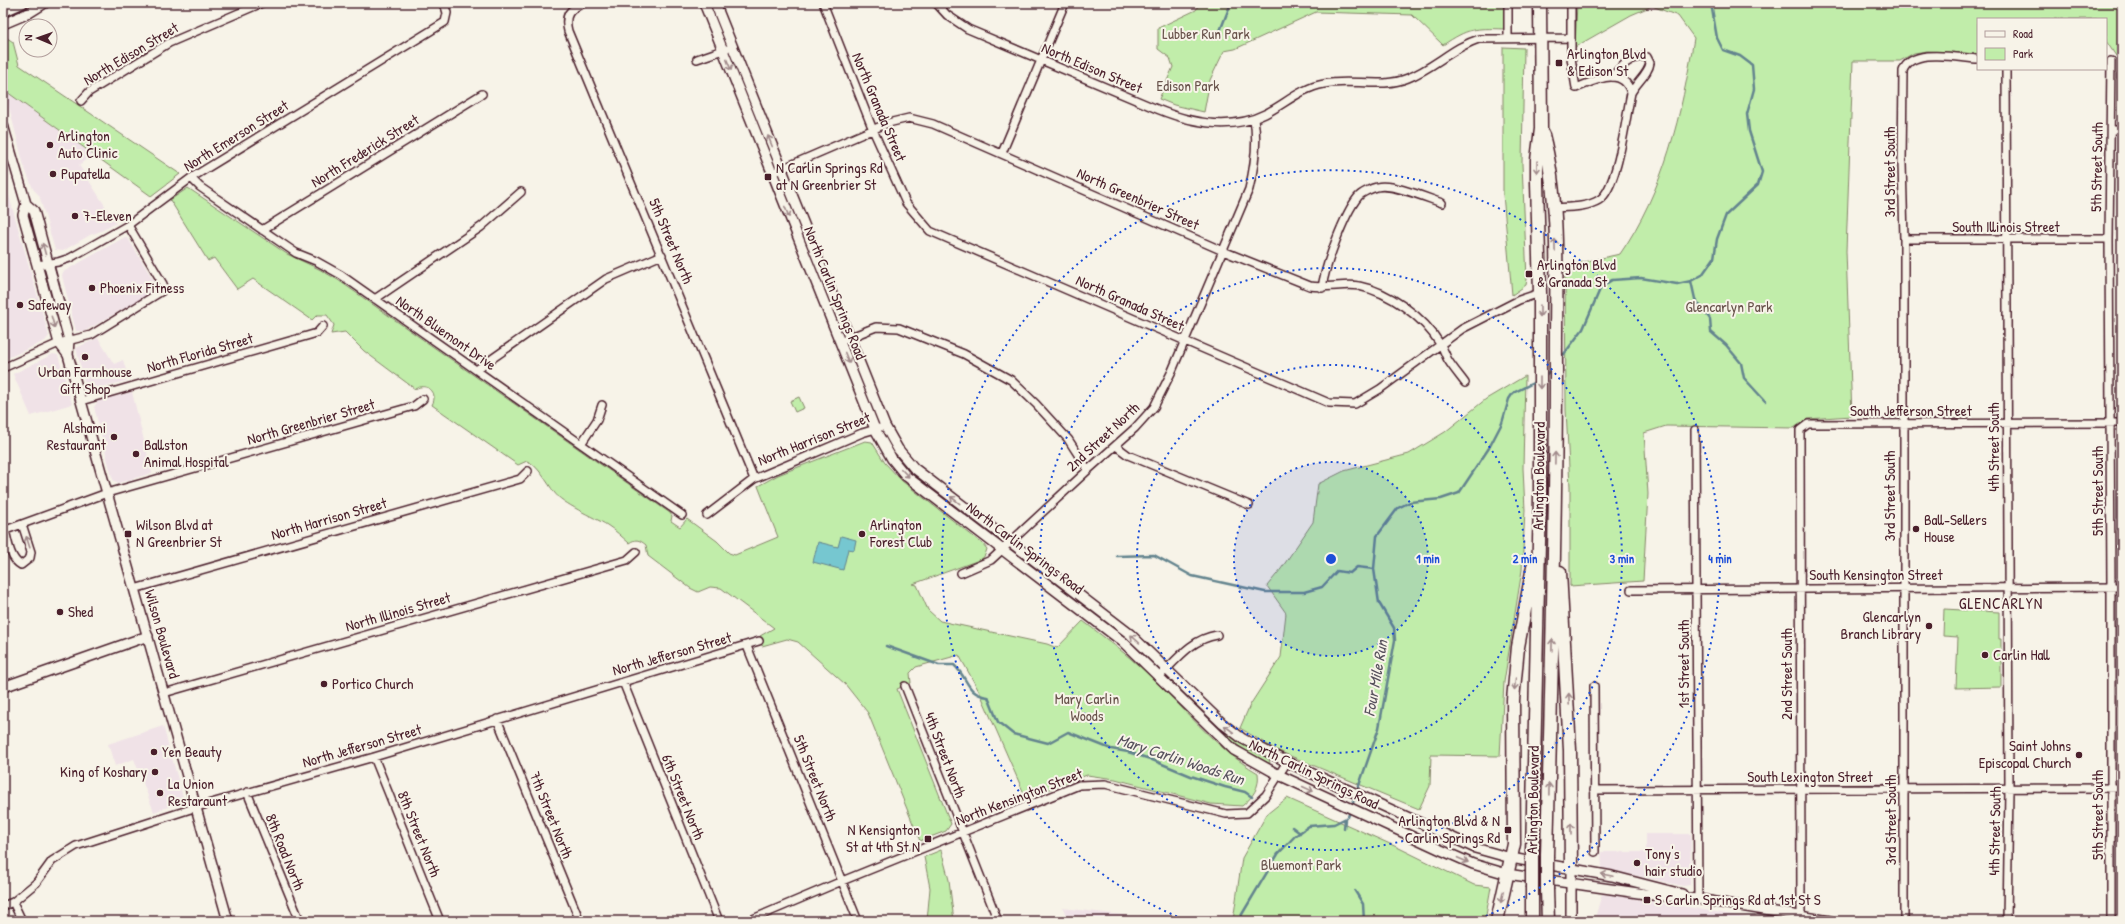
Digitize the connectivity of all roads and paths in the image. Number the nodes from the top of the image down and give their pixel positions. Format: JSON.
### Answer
{"nodes":[{"id":1,"x":23,"y":3,"type":"edge"},
{"id":2,"x":45,"y":3,"type":"edge"},
{"id":3,"x":262,"y":3,"type":"edge"},
{"id":4,"x":444,"y":3,"type":"edge"},
{"id":5,"x":584,"y":3,"type":"edge"},
{"id":6,"x":704,"y":3,"type":"edge"},
{"id":7,"x":715,"y":3,"type":"edge"},
{"id":8,"x":823,"y":3,"type":"edge"},
{"id":9,"x":936,"y":3,"type":"edge"},
{"id":10,"x":1065,"y":3,"type":"edge"},
{"id":11,"x":1508,"y":3,"type":"edge"},
{"id":12,"x":1540,"y":3,"type":"edge"},
{"id":13,"x":1571,"y":3,"type":"edge"},
{"id":14,"x":3,"y":12,"type":"edge"},
{"id":15,"x":3,"y":24,"type":"edge"},
{"id":16,"x":1508,"y":38,"type":"junction"},
{"id":17,"x":1540,"y":38,"type":"junction"},
{"id":18,"x":1570,"y":38,"type":"junction"},
{"id":19,"x":732,"y":46,"type":"junction"},
{"id":20,"x":723,"y":50,"type":"junction"},
{"id":21,"x":697,"y":59,"type":"dead end"},
{"id":22,"x":1977,"y":59,"type":"edge"},
{"id":23,"x":1042,"y":60,"type":"junction"},
{"id":24,"x":2111,"y":61,"type":"dead end"},
{"id":25,"x":2006,"y":70,"type":"edge"},
{"id":26,"x":1612,"y":77,"type":"junction"},
{"id":27,"x":1631,"y":93,"type":"junction"},
{"id":28,"x":482,"y":94,"type":"dead end"},
{"id":29,"x":81,"y":102,"type":"dead end"},
{"id":30,"x":1254,"y":119,"type":"junction"},
{"id":31,"x":3,"y":125,"type":"edge"},
{"id":32,"x":1541,"y":129,"type":"junction"},
{"id":33,"x":873,"y":130,"type":"junction"},
{"id":34,"x":2111,"y":130,"type":"junction"},
{"id":35,"x":2122,"y":130,"type":"edge"},
{"id":36,"x":1002,"y":153,"type":"junction"},
{"id":37,"x":7,"y":157,"type":"edge"},
{"id":38,"x":782,"y":169,"type":"junction"},
{"id":39,"x":772,"y":173,"type":"junction"},
{"id":40,"x":191,"y":178,"type":"junction"},
{"id":41,"x":521,"y":192,"type":"dead end"},
{"id":42,"x":1442,"y":203,"type":"dead end"},
{"id":43,"x":26,"y":204,"type":"junction"},
{"id":44,"x":1553,"y":208,"type":"junction"},
{"id":45,"x":128,"y":225,"type":"junction"},
{"id":46,"x":262,"y":230,"type":"junction"},
{"id":47,"x":1904,"y":239,"type":"junction"},
{"id":48,"x":2109,"y":239,"type":"junction"},
{"id":49,"x":2006,"y":241,"type":"junction"},
{"id":50,"x":1223,"y":251,"type":"junction"},
{"id":51,"x":662,"y":255,"type":"junction"},
{"id":52,"x":48,"y":264,"type":"junction"},
{"id":53,"x":37,"y":265,"type":"junction"},
{"id":54,"x":1322,"y":288,"type":"junction"},
{"id":55,"x":1540,"y":292,"type":"junction"},
{"id":56,"x":375,"y":299,"type":"junction"},
{"id":57,"x":323,"y":326,"type":"dead end"},
{"id":58,"x":849,"y":338,"type":"junction"},
{"id":59,"x":69,"y":340,"type":"junction"},
{"id":60,"x":1184,"y":341,"type":"junction"},
{"id":61,"x":840,"y":342,"type":"junction"},
{"id":62,"x":59,"y":343,"type":"junction"},
{"id":63,"x":1441,"y":344,"type":"junction"},
{"id":64,"x":68,"y":355,"type":"junction"},
{"id":65,"x":3,"y":368,"type":"edge"},
{"id":66,"x":476,"y":370,"type":"junction"},
{"id":67,"x":1465,"y":383,"type":"dead end"},
{"id":68,"x":423,"y":399,"type":"dead end"},
{"id":69,"x":81,"y":401,"type":"junction"},
{"id":70,"x":602,"y":405,"type":"dead end"},
{"id":71,"x":1902,"y":423,"type":"junction"},
{"id":72,"x":2111,"y":423,"type":"junction"},
{"id":73,"x":2122,"y":423,"type":"edge"},
{"id":74,"x":2007,"y":424,"type":"junction"},
{"id":75,"x":885,"y":426,"type":"junction"},
{"id":76,"x":875,"y":429,"type":"junction"},
{"id":77,"x":1695,"y":430,"type":"dead end"},
{"id":78,"x":1799,"y":432,"type":"joint"},
{"id":79,"x":581,"y":444,"type":"junction"},
{"id":80,"x":1116,"y":446,"type":"junction"},
{"id":81,"x":1088,"y":470,"type":"junction"},
{"id":82,"x":528,"y":471,"type":"dead end"},
{"id":83,"x":754,"y":479,"type":"junction"},
{"id":84,"x":107,"y":493,"type":"junction"},
{"id":85,"x":1540,"y":497,"type":"junction"},
{"id":86,"x":1554,"y":497,"type":"junction"},
{"id":87,"x":1249,"y":504,"type":"dead end"},
{"id":88,"x":682,"y":515,"type":"dead end"},
{"id":89,"x":707,"y":515,"type":"dead end"},
{"id":90,"x":22,"y":524,"type":"junction"},
{"id":91,"x":4,"y":531,"type":"edge"},
{"id":92,"x":1010,"y":542,"type":"junction"},
{"id":93,"x":1002,"y":549,"type":"junction"},
{"id":94,"x":636,"y":552,"type":"dead end"},
{"id":95,"x":960,"y":573,"type":"dead end"},
{"id":96,"x":1800,"y":587,"type":"junction"},
{"id":97,"x":2111,"y":587,"type":"junction"},
{"id":98,"x":2122,"y":587,"type":"edge"},
{"id":99,"x":1903,"y":588,"type":"junction"},
{"id":100,"x":2008,"y":588,"type":"junction"},
{"id":101,"x":134,"y":589,"type":"junction"},
{"id":102,"x":1696,"y":589,"type":"junction"},
{"id":103,"x":1631,"y":590,"type":"dead end"},
{"id":104,"x":1217,"y":635,"type":"dead end"},
{"id":105,"x":148,"y":636,"type":"junction"},
{"id":106,"x":759,"y":641,"type":"dead end"},
{"id":107,"x":747,"y":646,"type":"junction"},
{"id":108,"x":1168,"y":669,"type":"junction"},
{"id":109,"x":1160,"y":676,"type":"junction"},
{"id":110,"x":623,"y":682,"type":"junction"},
{"id":111,"x":905,"y":686,"type":"dead end"},
{"id":112,"x":1594,"y":686,"type":"dead end"},
{"id":113,"x":3,"y":688,"type":"edge"},
{"id":114,"x":164,"y":693,"type":"junction"},
{"id":115,"x":497,"y":719,"type":"junction"},
{"id":116,"x":374,"y":757,"type":"junction"},
{"id":117,"x":1287,"y":762,"type":"junction"},
{"id":118,"x":1279,"y":775,"type":"junction"},
{"id":119,"x":2111,"y":788,"type":"junction"},
{"id":120,"x":2122,"y":788,"type":"edge"},
{"id":121,"x":1801,"y":789,"type":"junction"},
{"id":122,"x":1594,"y":790,"type":"junction"},
{"id":123,"x":1904,"y":790,"type":"junction"},
{"id":124,"x":2009,"y":790,"type":"junction"},
{"id":125,"x":1698,"y":791,"type":"junction"},
{"id":126,"x":247,"y":792,"type":"junction"},
{"id":127,"x":197,"y":807,"type":"junction"},
{"id":128,"x":961,"y":832,"type":"junction"},
{"id":129,"x":1595,"y":852,"type":"dead end"},
{"id":130,"x":1511,"y":858,"type":"junction"},
{"id":131,"x":1571,"y":868,"type":"junction"},
{"id":132,"x":1507,"y":874,"type":"junction"},
{"id":133,"x":1632,"y":880,"type":"junction"},
{"id":134,"x":842,"y":881,"type":"junction"},
{"id":135,"x":1571,"y":883,"type":"junction"},
{"id":136,"x":1611,"y":889,"type":"junction"},
{"id":137,"x":1698,"y":899,"type":"junction"},
{"id":138,"x":13,"y":902,"type":"junction"},
{"id":139,"x":3,"y":906,"type":"edge"},
{"id":140,"x":1801,"y":916,"type":"junction"},
{"id":141,"x":22,"y":921,"type":"edge"},
{"id":142,"x":228,"y":921,"type":"edge"},
{"id":143,"x":300,"y":921,"type":"edge"},
{"id":144,"x":440,"y":921,"type":"edge"},
{"id":145,"x":580,"y":921,"type":"edge"},
{"id":146,"x":719,"y":921,"type":"edge"},
{"id":147,"x":748,"y":921,"type":"edge"},
{"id":148,"x":858,"y":921,"type":"edge"},
{"id":149,"x":998,"y":921,"type":"edge"},
{"id":150,"x":1497,"y":921,"type":"edge"},
{"id":151,"x":1532,"y":921,"type":"edge"},
{"id":152,"x":1548,"y":921,"type":"edge"},
{"id":153,"x":1571,"y":921,"type":"edge"},
{"id":154,"x":1830,"y":921,"type":"edge"},
{"id":155,"x":1904,"y":921,"type":"edge"},
{"id":156,"x":2008,"y":921,"type":"edge"},
{"id":157,"x":2111,"y":921,"type":"edge"}],
"edges":[{"from":1,"to":14,"type":"main road"},
{"from":2,"to":15,"type":"main road"},
{"from":3,"to":29,"type":"street","name":"North Edison Street"},
{"from":4,"to":40,"type":"street","name":"North Emerson Street"},
{"from":5,"to":51,"type":"street","name":"5th Street North"},
{"from":6,"to":20,"type":"main road","name":"North Carlin Springs Road"},
{"from":7,"to":19,"type":"main road","name":"North Carlin Springs Road"},
{"from":8,"to":33,"type":"street","name":"North Granada Street"},
{"from":9,"to":23,"type":"street","name":"North Edison Street"},
{"from":10,"to":23,"type":"street"},
{"from":11,"to":16,"type":"street"},
{"from":12,"to":17,"type":"highway","name":"Arlington Boulevard"},
{"from":13,"to":18,"type":"street"},
{"from":16,"to":17,"type":"street","name":"North Edison Street"},
{"from":16,"to":30,"type":"street","name":"North Edison Street"},
{"from":17,"to":18,"type":"street","name":"North Edison Street"},
{"from":17,"to":32,"type":"highway","name":"Arlington Boulevard"},
{"from":18,"to":26,"type":"street"},
{"from":19,"to":20,"type":"street"},
{"from":38,"to":19,"type":"main road","name":"North Carlin Springs Road","one_way":true},
{"from":20,"to":21,"type":"street"},
{"from":20,"to":39,"type":"main road","name":"North Carlin Springs Road","one_way":true},
{"from":22,"to":47,"type":"street","name":"3rd Street South"},
{"from":23,"to":30,"type":"street","name":"North Edison Street"},
{"from":23,"to":36,"type":"street"},
{"from":24,"to":34,"type":"street","name":"5th Street South"},
{"from":25,"to":49,"type":"street","name":"4th Street South"},
{"from":26,"to":27,"type":"street"},
{"from":26,"to":27,"type":"street"},
{"from":27,"to":44,"type":"street"},
{"from":28,"to":46,"type":"street","name":"North Frederick Street"},
{"from":30,"to":50,"type":"street","name":"2nd Street North"},
{"from":31,"to":37,"type":"main road","name":"Wilson Boulevard"},
{"from":32,"to":44,"type":"highway","name":"Arlington Boulevard"},
{"from":32,"to":55,"type":"highway","name":"Arlington Boulevard","one_way":true},
{"from":33,"to":36,"type":"street","name":"North Greenbrier Street"},
{"from":33,"to":38,"type":"street","name":"North Greenbrier Street"},
{"from":33,"to":60,"type":"street","name":"North Granada Street"},
{"from":34,"to":35,"type":"street"},
{"from":34,"to":48,"type":"street","name":"5th Street South"},
{"from":36,"to":50,"type":"street","name":"North Greenbrier Street"},
{"from":37,"to":43,"type":"main road","name":"Wilson Boulevard"},
{"from":38,"to":39,"type":"street","name":"North Greenbrier Street"},
{"from":38,"to":58,"type":"main road","name":"North Carlin Springs Road"},
{"from":39,"to":61,"type":"main road","name":"North Carlin Springs Road","one_way":true},
{"from":40,"to":45,"type":"street","name":"North Emerson Street"},
{"from":40,"to":46,"type":"street","name":"North Bluemont Drive"},
{"from":41,"to":56,"type":"street"},
{"from":42,"to":54,"type":"street"},
{"from":52,"to":43,"type":"main road","name":"Wilson Boulevard","one_way":true},
{"from":43,"to":53,"type":"main road","name":"Wilson Boulevard"},
{"from":86,"to":44,"type":"highway","name":"Arlington Boulevard","one_way":true},
{"from":45,"to":52,"type":"street","name":"North Emerson Street"},
{"from":45,"to":59,"type":"street"},
{"from":46,"to":56,"type":"street","name":"North Bluemont Drive"},
{"from":47,"to":49,"type":"street","name":"South Illinois Street"},
{"from":47,"to":71,"type":"street","name":"3rd Street South"},
{"from":48,"to":49,"type":"street","name":"South Illinois Street"},
{"from":48,"to":72,"type":"street","name":"5th Street South"},
{"from":49,"to":74,"type":"street","name":"4th Street South"},
{"from":50,"to":54,"type":"street","name":"North Greenbrier Street"},
{"from":50,"to":60,"type":"street","name":"2nd Street North"},
{"from":51,"to":66,"type":"street"},
{"from":51,"to":83,"type":"street","name":"5th Street North"},
{"from":52,"to":53,"type":"street","name":"North Emerson Street"},
{"from":52,"to":59,"type":"main road","name":"Wilson Boulevard"},
{"from":53,"to":62,"type":"main road","name":"Wilson Boulevard","one_way":true},
{"from":54,"to":63,"type":"street","name":"North Greenbrier Street"},
{"from":55,"to":63,"type":"street","name":"North Granada Street"},
{"from":55,"to":85,"type":"highway","name":"Arlington Boulevard","one_way":true},
{"from":56,"to":66,"type":"street","name":"North Bluemont Drive"},
{"from":57,"to":69,"type":"street","name":"North Florida Street"},
{"from":58,"to":61,"type":"street"},
{"from":58,"to":75,"type":"main road","name":"North Carlin Springs Road"},
{"from":58,"to":81,"type":"street"},
{"from":59,"to":62,"type":"street"},
{"from":59,"to":64,"type":"main road","name":"Wilson Boulevard"},
{"from":60,"to":63,"type":"street","name":"North Granada Street"},
{"from":60,"to":80,"type":"street","name":"2nd Street North"},
{"from":61,"to":76,"type":"main road","name":"North Carlin Springs Road","one_way":true},
{"from":62,"to":64,"type":"main road","name":"Wilson Boulevard"},
{"from":62,"to":65,"type":"street"},
{"from":63,"to":67,"type":"street","name":"North Greenbrier Street"},
{"from":64,"to":69,"type":"main road","name":"Wilson Boulevard"},
{"from":66,"to":79,"type":"street","name":"North Bluemont Drive"},
{"from":68,"to":84,"type":"street","name":"North Greenbrier Street"},
{"from":69,"to":84,"type":"main road","name":"Wilson Boulevard"},
{"from":70,"to":79,"type":"street"},
{"from":71,"to":74,"type":"street","name":"South Jefferson Street"},
{"from":71,"to":78,"type":"street","name":"South Jefferson Street"},
{"from":71,"to":99,"type":"street","name":"3rd Street South"},
{"from":72,"to":73,"type":"street","name":"South Jefferson Street"},
{"from":72,"to":74,"type":"street","name":"South Jefferson Street"},
{"from":72,"to":97,"type":"street","name":"5th Street South"},
{"from":74,"to":100,"type":"street","name":"4th Street South"},
{"from":75,"to":76,"type":"street","name":"North Harrison Street"},
{"from":92,"to":75,"type":"main road","name":"North Carlin Springs Road","one_way":true},
{"from":76,"to":83,"type":"street","name":"North Harrison Street"},
{"from":76,"to":93,"type":"main road","name":"North Carlin Springs Road","one_way":true},
{"from":77,"to":102,"type":"street","name":"1st Street South"},
{"from":78,"to":96,"type":"street","name":"2nd Street South"},
{"from":79,"to":88,"type":"street","name":"North Bluemont Drive"},
{"from":80,"to":81,"type":"street","name":"2nd Street North"},
{"from":80,"to":87,"type":"street"},
{"from":81,"to":92,"type":"street","name":"2nd Street North"},
{"from":82,"to":101,"type":"street","name":"North Harrison Street"},
{"from":83,"to":89,"type":"street"},
{"from":84,"to":90,"type":"street","name":"North Greenbrier Street"},
{"from":84,"to":101,"type":"main road","name":"Wilson Boulevard"},
{"from":85,"to":130,"type":"highway","one_way":true},
{"from":85,"to":151,"type":"highway","name":"Arlington Boulevard","bridge":true},
{"from":131,"to":86,"type":"highway","one_way":true},
{"from":152,"to":86,"type":"highway","name":"Arlington Boulevard","one_way":true,"bridge":true},
{"from":90,"to":91,"type":"street","name":"North Greenbrier Street"},
{"from":91,"to":90,"type":"street","name":"North Greenbrier Street","one_way":true},
{"from":92,"to":93,"type":"street","name":"2nd Street North"},
{"from":108,"to":92,"type":"main road","name":"North Carlin Springs Road","one_way":true},
{"from":93,"to":95,"type":"street"},
{"from":93,"to":109,"type":"main road","name":"North Carlin Springs Road"},
{"from":94,"to":114,"type":"street","name":"North Illinois Street"},
{"from":96,"to":99,"type":"street","name":"South Kensington Street"},
{"from":96,"to":102,"type":"street","name":"South Kensington Street"},
{"from":96,"to":121,"type":"street","name":"2nd Street South"},
{"from":97,"to":98,"type":"street","name":"South Kensington Street"},
{"from":97,"to":100,"type":"street","name":"South Kensington Street"},
{"from":97,"to":119,"type":"street","name":"5th Street South"},
{"from":99,"to":100,"type":"street","name":"South Kensington Street"},
{"from":99,"to":123,"type":"street","name":"3rd Street South"},
{"from":100,"to":124,"type":"street","name":"4th Street South"},
{"from":101,"to":105,"type":"main road","name":"Wilson Boulevard"},
{"from":102,"to":103,"type":"street","name":"South Kensington Street"},
{"from":102,"to":125,"type":"street","name":"1st Street South"},
{"from":104,"to":108,"type":"street"},
{"from":105,"to":113,"type":"main road"},
{"from":105,"to":114,"type":"main road","name":"Wilson Boulevard"},
{"from":106,"to":107,"type":"street","name":"North Jefferson Street"},
{"from":107,"to":110,"type":"street","name":"North Jefferson Street"},
{"from":107,"to":134,"type":"street","name":"5th Street North"},
{"from":108,"to":109,"type":"street"},
{"from":117,"to":108,"type":"main road","name":"North Carlin Springs Road","one_way":true},
{"from":109,"to":118,"type":"main road","name":"North Carlin Springs Road"},
{"from":110,"to":115,"type":"street","name":"North Jefferson Street"},
{"from":110,"to":146,"type":"street","name":"6th Street North"},
{"from":111,"to":128,"type":"street","name":"4th Street North"},
{"from":112,"to":122,"type":"street"},
{"from":114,"to":127,"type":"main road","name":"Wilson Boulevard"},
{"from":115,"to":116,"type":"street","name":"North Jefferson Street"},
{"from":115,"to":145,"type":"street","name":"7th Street North"},
{"from":116,"to":126,"type":"street","name":"North Jefferson Street"},
{"from":116,"to":144,"type":"street","name":"8th Street North"},
{"from":117,"to":118,"type":"street","name":"North Kensington Street"},
{"from":117,"to":130,"type":"main road","name":"North Carlin Springs Road"},
{"from":118,"to":128,"type":"street","name":"North Kensington Street"},
{"from":118,"to":132,"type":"main road","name":"North Carlin Springs Road","one_way":true},
{"from":119,"to":120,"type":"street","name":"South Lexington Street"},
{"from":119,"to":124,"type":"street","name":"South Lexington Street"},
{"from":119,"to":157,"type":"street","name":"5th Street South"},
{"from":121,"to":123,"type":"street","name":"South Lexington Street"},
{"from":121,"to":125,"type":"street","name":"South Lexington Street"},
{"from":121,"to":140,"type":"street","name":"2nd Street South"},
{"from":122,"to":125,"type":"street","name":"South Lexington Street"},
{"from":122,"to":129,"type":"street"},
{"from":123,"to":124,"type":"street","name":"South Lexington Street"},
{"from":123,"to":155,"type":"street","name":"3rd Street South"},
{"from":124,"to":156,"type":"street","name":"4th Street South"},
{"from":125,"to":137,"type":"street","name":"1st Street South"},
{"from":126,"to":127,"type":"street","name":"North Jefferson Street"},
{"from":126,"to":143,"type":"street","name":"8th Road North"},
{"from":127,"to":138,"type":"street","name":"North Jefferson Street"},
{"from":127,"to":142,"type":"main road","name":"Wilson Boulevard"},
{"from":128,"to":134,"type":"street","name":"North Kensington Street"},
{"from":128,"to":149,"type":"street","name":"4th Street North"},
{"from":130,"to":131,"type":"main road","name":"North Carlin Springs Road"},
{"from":130,"to":132,"type":"highway"},
{"from":133,"to":131,"type":"main road","name":"North Carlin Springs Road","one_way":true},
{"from":131,"to":135,"type":"main road"},
{"from":132,"to":135,"type":"main road","name":"North Carlin Springs Road"},
{"from":132,"to":150,"type":"highway","one_way":true},
{"from":133,"to":136,"type":"main road"},
{"from":133,"to":137,"type":"main road","name":"North Carlin Springs Road"},
{"from":134,"to":147,"type":"street","name":"North Kensington Street"},
{"from":134,"to":148,"type":"street","name":"5th Street North"},
{"from":135,"to":136,"type":"main road","name":"North Carlin Springs Road"},
{"from":135,"to":153,"type":"main road"},
{"from":136,"to":137,"type":"main road","name":"North Carlin Springs Road"},
{"from":137,"to":140,"type":"main road"},
{"from":138,"to":139,"type":"street","name":"North Jefferson Street"},
{"from":138,"to":141,"type":"street"},
{"from":140,"to":154,"type":"main road"}]}
